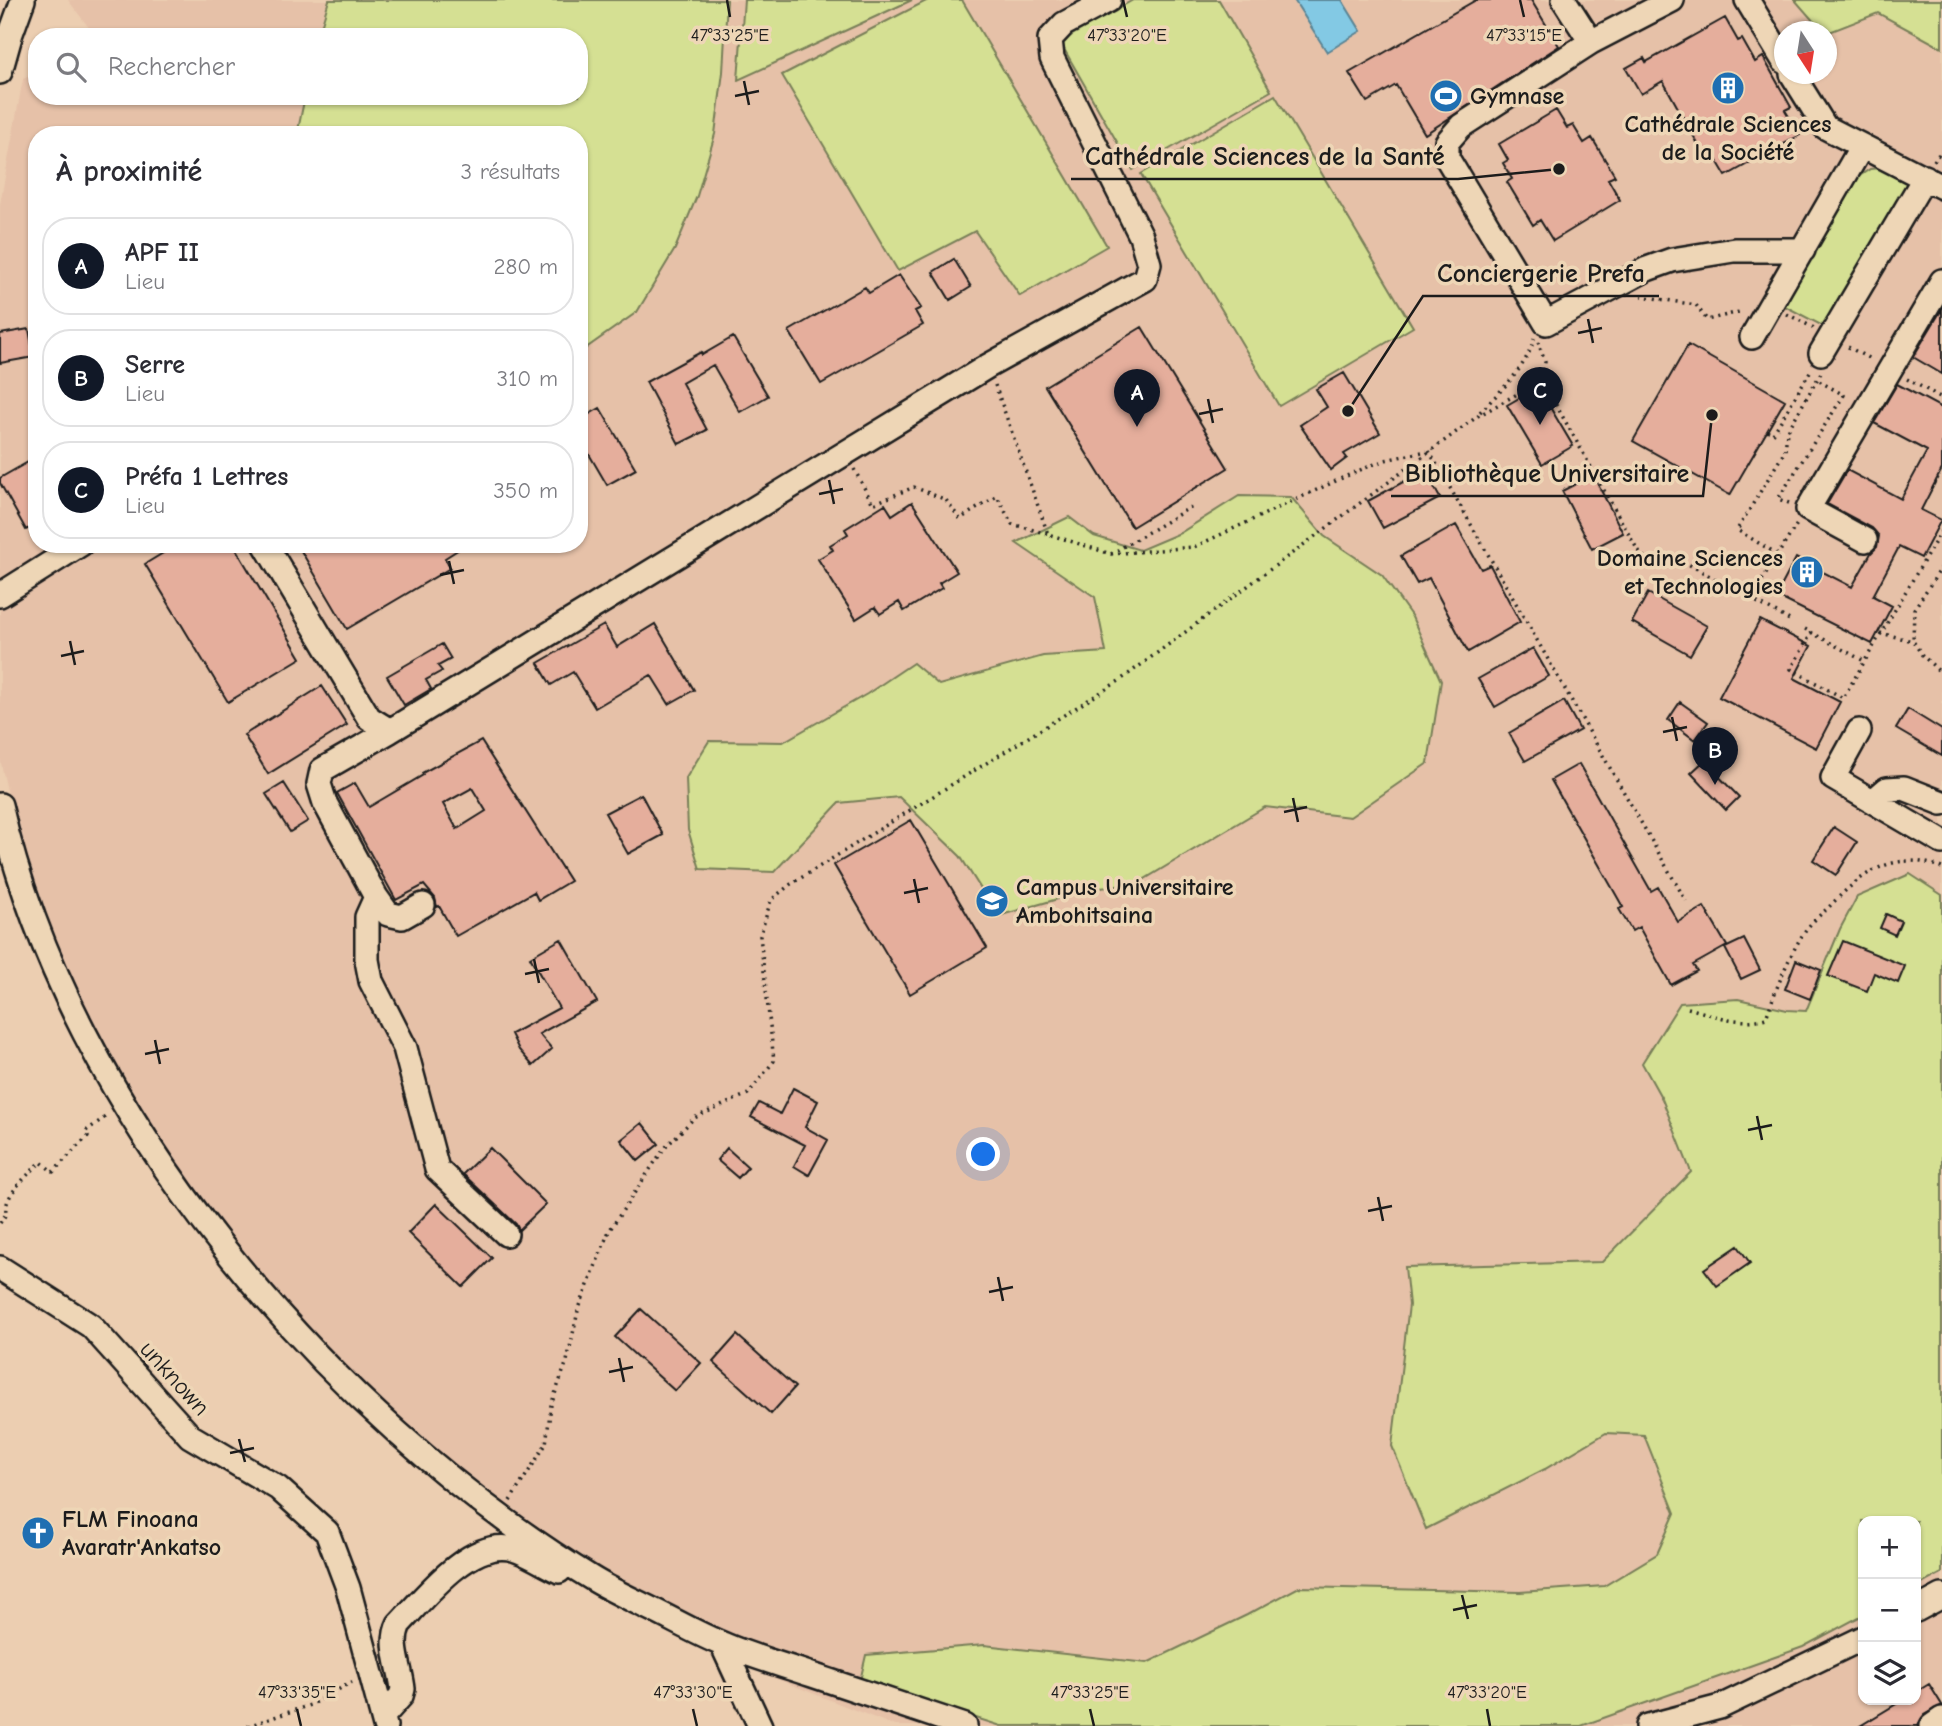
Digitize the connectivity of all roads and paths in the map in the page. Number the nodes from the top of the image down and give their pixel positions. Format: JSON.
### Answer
{"nodes":[{"id":1,"x":23,"y":0,"type":"edge"},
{"id":2,"x":1109,"y":0,"type":"edge"},
{"id":3,"x":1564,"y":0,"type":"edge"},
{"id":4,"x":1672,"y":0,"type":"edge"},
{"id":5,"x":1747,"y":0,"type":"edge"},
{"id":6,"x":1591,"y":42,"type":"junction"},
{"id":7,"x":1774,"y":45,"type":"edge"},
{"id":8,"x":0,"y":72,"type":"edge"},
{"id":9,"x":1798,"y":84,"type":"edge"},
{"id":10,"x":1862,"y":146,"type":"junction"},
{"id":11,"x":1933,"y":182,"type":"edge"},
{"id":12,"x":1803,"y":250,"type":"junction"},
{"id":13,"x":1942,"y":281,"type":"edge"},
{"id":14,"x":1633,"y":294,"type":"dead end"},
{"id":15,"x":1771,"y":305,"type":"junction"},
{"id":16,"x":1816,"y":330,"type":"dead end"},
{"id":17,"x":1752,"y":337,"type":"dead end"},
{"id":18,"x":1827,"y":355,"type":"junction"},
{"id":19,"x":988,"y":366,"type":"junction"},
{"id":20,"x":1889,"y":369,"type":"junction"},
{"id":21,"x":1542,"y":380,"type":"junction"},
{"id":22,"x":1817,"y":380,"type":"junction"},
{"id":23,"x":1942,"y":398,"type":"edge"},
{"id":24,"x":1478,"y":416,"type":"junction"},
{"id":25,"x":1429,"y":450,"type":"junction"},
{"id":26,"x":846,"y":453,"type":"junction"},
{"id":27,"x":1191,"y":507,"type":"dead end"},
{"id":28,"x":1808,"y":509,"type":"junction"},
{"id":29,"x":1942,"y":530,"type":"edge"},
{"id":30,"x":1048,"y":534,"type":"junction"},
{"id":31,"x":1787,"y":538,"type":"dead end"},
{"id":32,"x":1865,"y":540,"type":"dead end"},
{"id":33,"x":67,"y":553,"type":"edge"},
{"id":34,"x":270,"y":553,"type":"edge"},
{"id":35,"x":1111,"y":554,"type":"junction"},
{"id":36,"x":1777,"y":554,"type":"junction"},
{"id":37,"x":1942,"y":566,"type":"edge"},
{"id":38,"x":0,"y":595,"type":"edge"},
{"id":39,"x":1751,"y":598,"type":"junction"},
{"id":40,"x":1793,"y":622,"type":"dead end"},
{"id":41,"x":1805,"y":629,"type":"dead end"},
{"id":42,"x":1812,"y":632,"type":"junction"},
{"id":43,"x":1880,"y":633,"type":"junction"},
{"id":44,"x":1913,"y":642,"type":"junction"},
{"id":45,"x":1864,"y":662,"type":"junction"},
{"id":46,"x":1942,"y":674,"type":"edge"},
{"id":47,"x":1859,"y":731,"type":"dead end"},
{"id":48,"x":390,"y":732,"type":"junction"},
{"id":49,"x":1873,"y":802,"type":"junction"},
{"id":50,"x":1942,"y":803,"type":"edge"},
{"id":51,"x":0,"y":805,"type":"edge"},
{"id":52,"x":1942,"y":842,"type":"edge"},
{"id":53,"x":1942,"y":869,"type":"edge"},
{"id":54,"x":376,"y":897,"type":"junction"},
{"id":55,"x":1686,"y":901,"type":"dead end"},
{"id":56,"x":423,"y":905,"type":"dead end"},
{"id":57,"x":1688,"y":1008,"type":"dead end"},
{"id":58,"x":124,"y":1103,"type":"junction"},
{"id":59,"x":0,"y":1223,"type":"edge"},
{"id":60,"x":506,"y":1234,"type":"dead end"},
{"id":61,"x":0,"y":1268,"type":"edge"},
{"id":62,"x":499,"y":1517,"type":"junction"},
{"id":63,"x":595,"y":1581,"type":"junction"},
{"id":64,"x":1942,"y":1596,"type":"edge"},
{"id":65,"x":1921,"y":1607,"type":"edge"},
{"id":66,"x":1858,"y":1640,"type":"edge"},
{"id":67,"x":722,"y":1644,"type":"junction"},
{"id":68,"x":369,"y":1672,"type":"junction"},
{"id":69,"x":1720,"y":1707,"type":"junction"},
{"id":70,"x":1942,"y":1719,"type":"edge"},
{"id":71,"x":384,"y":1721,"type":"edge"},
{"id":72,"x":248,"y":1726,"type":"edge"},
{"id":73,"x":760,"y":1726,"type":"edge"},
{"id":74,"x":965,"y":1726,"type":"edge"},
{"id":75,"x":1648,"y":1726,"type":"edge"},
{"id":76,"x":1684,"y":1726,"type":"edge"},
{"id":77,"x":1932,"y":1726,"type":"edge"}],
"edges":[{"from":1,"to":8,"type":"street"},
{"from":2,"to":19,"type":"street"},
{"from":3,"to":6,"type":"street"},
{"from":4,"to":6,"type":"street"},
{"from":5,"to":7,"type":"street"},
{"from":6,"to":12,"type":"street"},
{"from":9,"to":10,"type":"street"},
{"from":10,"to":11,"type":"street"},
{"from":10,"to":12,"type":"street"},
{"from":11,"to":18,"type":"street"},
{"from":12,"to":15,"type":"street"},
{"from":13,"to":20,"type":"street"},
{"from":14,"to":15,"type":"path"},
{"from":15,"to":16,"type":"path"},
{"from":15,"to":17,"type":"street"},
{"from":18,"to":20,"type":"path"},
{"from":18,"to":22,"type":"path"},
{"from":19,"to":26,"type":"street"},
{"from":19,"to":30,"type":"path"},
{"from":20,"to":23,"type":"path"},
{"from":20,"to":28,"type":"street"},
{"from":21,"to":24,"type":"path"},
{"from":21,"to":24,"type":"path"},
{"from":21,"to":39,"type":"path"},
{"from":22,"to":28,"type":"path"},
{"from":22,"to":36,"type":"path"},
{"from":24,"to":25,"type":"path"},
{"from":25,"to":35,"type":"path"},
{"from":25,"to":55,"type":"path"},
{"from":25,"to":62,"type":"path"},
{"from":26,"to":30,"type":"path"},
{"from":26,"to":48,"type":"street"},
{"from":27,"to":35,"type":"path"},
{"from":28,"to":32,"type":"street"},
{"from":29,"to":43,"type":"path"},
{"from":30,"to":35,"type":"path"},
{"from":31,"to":36,"type":"path"},
{"from":33,"to":38,"type":"street"},
{"from":34,"to":48,"type":"street"},
{"from":36,"to":39,"type":"path"},
{"from":37,"to":44,"type":"path"},
{"from":39,"to":40,"type":"path"},
{"from":41,"to":42,"type":"path"},
{"from":42,"to":45,"type":"path"},
{"from":42,"to":45,"type":"path"},
{"from":43,"to":44,"type":"path"},
{"from":43,"to":45,"type":"path"},
{"from":44,"to":46,"type":"path"},
{"from":47,"to":49,"type":"street"},
{"from":48,"to":54,"type":"street"},
{"from":49,"to":50,"type":"street"},
{"from":49,"to":52,"type":"street"},
{"from":51,"to":58,"type":"street"},
{"from":53,"to":57,"type":"path"},
{"from":54,"to":56,"type":"street"},
{"from":54,"to":60,"type":"street"},
{"from":58,"to":59,"type":"path"},
{"from":58,"to":62,"type":"street"},
{"from":61,"to":68,"type":"street","name":"unknown"},
{"from":62,"to":63,"type":"street"},
{"from":63,"to":67,"type":"street"},
{"from":63,"to":71,"type":"street"},
{"from":64,"to":65,"type":"street"},
{"from":66,"to":69,"type":"street"},
{"from":67,"to":73,"type":"street"},
{"from":67,"to":74,"type":"street"},
{"from":68,"to":71,"type":"street","name":"unknown"},
{"from":68,"to":72,"type":"path"},
{"from":69,"to":75,"type":"street"},
{"from":69,"to":76,"type":"street"},
{"from":70,"to":77,"type":"street"}]}
